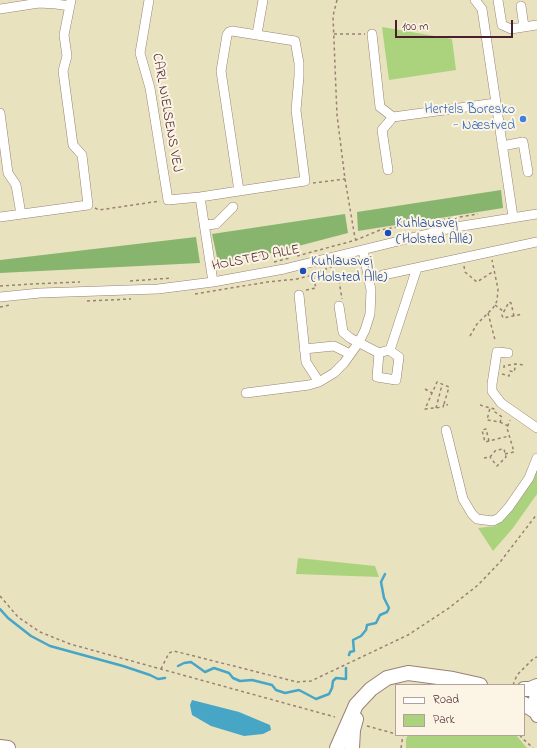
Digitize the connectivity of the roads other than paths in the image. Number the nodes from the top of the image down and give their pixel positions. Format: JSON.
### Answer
{"nodes":[{"id":1,"x":149,"y":0,"type":"edge"},
{"id":2,"x":263,"y":0,"type":"edge"},
{"id":3,"x":475,"y":0,"type":"edge"},
{"id":4,"x":498,"y":0,"type":"edge"},
{"id":5,"x":70,"y":3,"type":"edge"},
{"id":6,"x":521,"y":6,"type":"dead end"},
{"id":7,"x":0,"y":9,"type":"edge"},
{"id":8,"x":537,"y":25,"type":"edge"},
{"id":9,"x":524,"y":27,"type":"junction"},
{"id":10,"x":257,"y":34,"type":"junction"},
{"id":11,"x":372,"y":34,"type":"road end"},
{"id":12,"x":496,"y":102,"type":"junction"},
{"id":13,"x":0,"y":113,"type":"edge"},
{"id":14,"x":393,"y":117,"type":"junction"},
{"id":15,"x":502,"y":146,"type":"junction"},
{"id":16,"x":388,"y":170,"type":"dead end"},
{"id":17,"x":528,"y":172,"type":"dead end"},
{"id":18,"x":238,"y":191,"type":"junction"},
{"id":19,"x":200,"y":197,"type":"junction"},
{"id":20,"x":233,"y":207,"type":"dead end"},
{"id":21,"x":22,"y":214,"type":"junction"},
{"id":22,"x":537,"y":214,"type":"edge"},
{"id":23,"x":0,"y":217,"type":"edge"},
{"id":24,"x":513,"y":217,"type":"junction"},
{"id":25,"x":205,"y":225,"type":"junction"},
{"id":26,"x":537,"y":242,"type":"edge"},
{"id":27,"x":363,"y":250,"type":"junction"},
{"id":28,"x":417,"y":268,"type":"junction"},
{"id":29,"x":383,"y":275,"type":"dead end"},
{"id":30,"x":213,"y":282,"type":"junction"},
{"id":31,"x":299,"y":295,"type":"road end"},
{"id":32,"x":0,"y":297,"type":"edge"},
{"id":33,"x":339,"y":306,"type":"road end"},
{"id":34,"x":359,"y":342,"type":"junction"},
{"id":35,"x":304,"y":349,"type":"junction"},
{"id":36,"x":389,"y":350,"type":"junction"},
{"id":37,"x":379,"y":353,"type":"junction"},
{"id":38,"x":508,"y":353,"type":"dead end"},
{"id":39,"x":350,"y":354,"type":"junction"},
{"id":40,"x":319,"y":382,"type":"junction"},
{"id":41,"x":246,"y":393,"type":"dead end"},
{"id":42,"x":537,"y":428,"type":"edge"},
{"id":43,"x":446,"y":430,"type":"dead end"},
{"id":44,"x":537,"y":458,"type":"edge"},
{"id":45,"x":449,"y":684,"type":"edge"},
{"id":46,"x":476,"y":684,"type":"edge"},
{"id":47,"x":537,"y":686,"type":"edge"},
{"id":48,"x":525,"y":689,"type":"edge"},
{"id":49,"x":537,"y":690,"type":"edge"},
{"id":50,"x":532,"y":710,"type":"edge"},
{"id":51,"x":0,"y":747,"type":"edge"},
{"id":52,"x":8,"y":748,"type":"edge"},
{"id":53,"x":337,"y":748,"type":"edge"},
{"id":54,"x":352,"y":748,"type":"edge"}],
"edges":[{"from":1,"to":19,"type":"street","name":"CARL NIELSENS VEJ"},
{"from":2,"to":10,"type":"street"},
{"from":3,"to":12,"type":"street"},
{"from":4,"to":9,"type":"street"},
{"from":5,"to":7,"type":"street"},
{"from":5,"to":21,"type":"street"},
{"from":6,"to":9,"type":"street"},
{"from":8,"to":9,"type":"street"},
{"from":10,"to":18,"type":"street"},
{"from":10,"to":18,"type":"street"},
{"from":11,"to":14,"type":"street"},
{"from":12,"to":14,"type":"street"},
{"from":12,"to":15,"type":"street"},
{"from":13,"to":21,"type":"street"},
{"from":14,"to":16,"type":"street"},
{"from":15,"to":17,"type":"street"},
{"from":15,"to":24,"type":"street"},
{"from":18,"to":19,"type":"street"},
{"from":19,"to":25,"type":"street"},
{"from":20,"to":25,"type":"street"},
{"from":21,"to":23,"type":"street"},
{"from":22,"to":24,"type":"street","name":"HOLSTED ALLE"},
{"from":24,"to":27,"type":"street","name":"HOLSTED ALLE"},
{"from":25,"to":30,"type":"street"},
{"from":26,"to":28,"type":"street"},
{"from":27,"to":30,"type":"street","name":"HOLSTED ALLE"},
{"from":27,"to":34,"type":"street"},
{"from":28,"to":29,"type":"street"},
{"from":28,"to":36,"type":"street"},
{"from":30,"to":32,"type":"street","name":"HOLSTED ALLE"},
{"from":31,"to":35,"type":"street"},
{"from":33,"to":34,"type":"street"},
{"from":34,"to":37,"type":"street"},
{"from":34,"to":39,"type":"street"},
{"from":35,"to":39,"type":"street"},
{"from":35,"to":40,"type":"street"},
{"from":36,"to":37,"type":"street"},
{"from":36,"to":37,"type":"street"},
{"from":38,"to":42,"type":"street"},
{"from":39,"to":40,"type":"street"},
{"from":40,"to":41,"type":"street"},
{"from":43,"to":44,"type":"street"},
{"from":45,"to":54,"type":"highway"},
{"from":46,"to":53,"type":"highway"},
{"from":47,"to":48,"type":"highway"},
{"from":49,"to":50,"type":"main road"},
{"from":51,"to":52,"type":"highway"}]}
